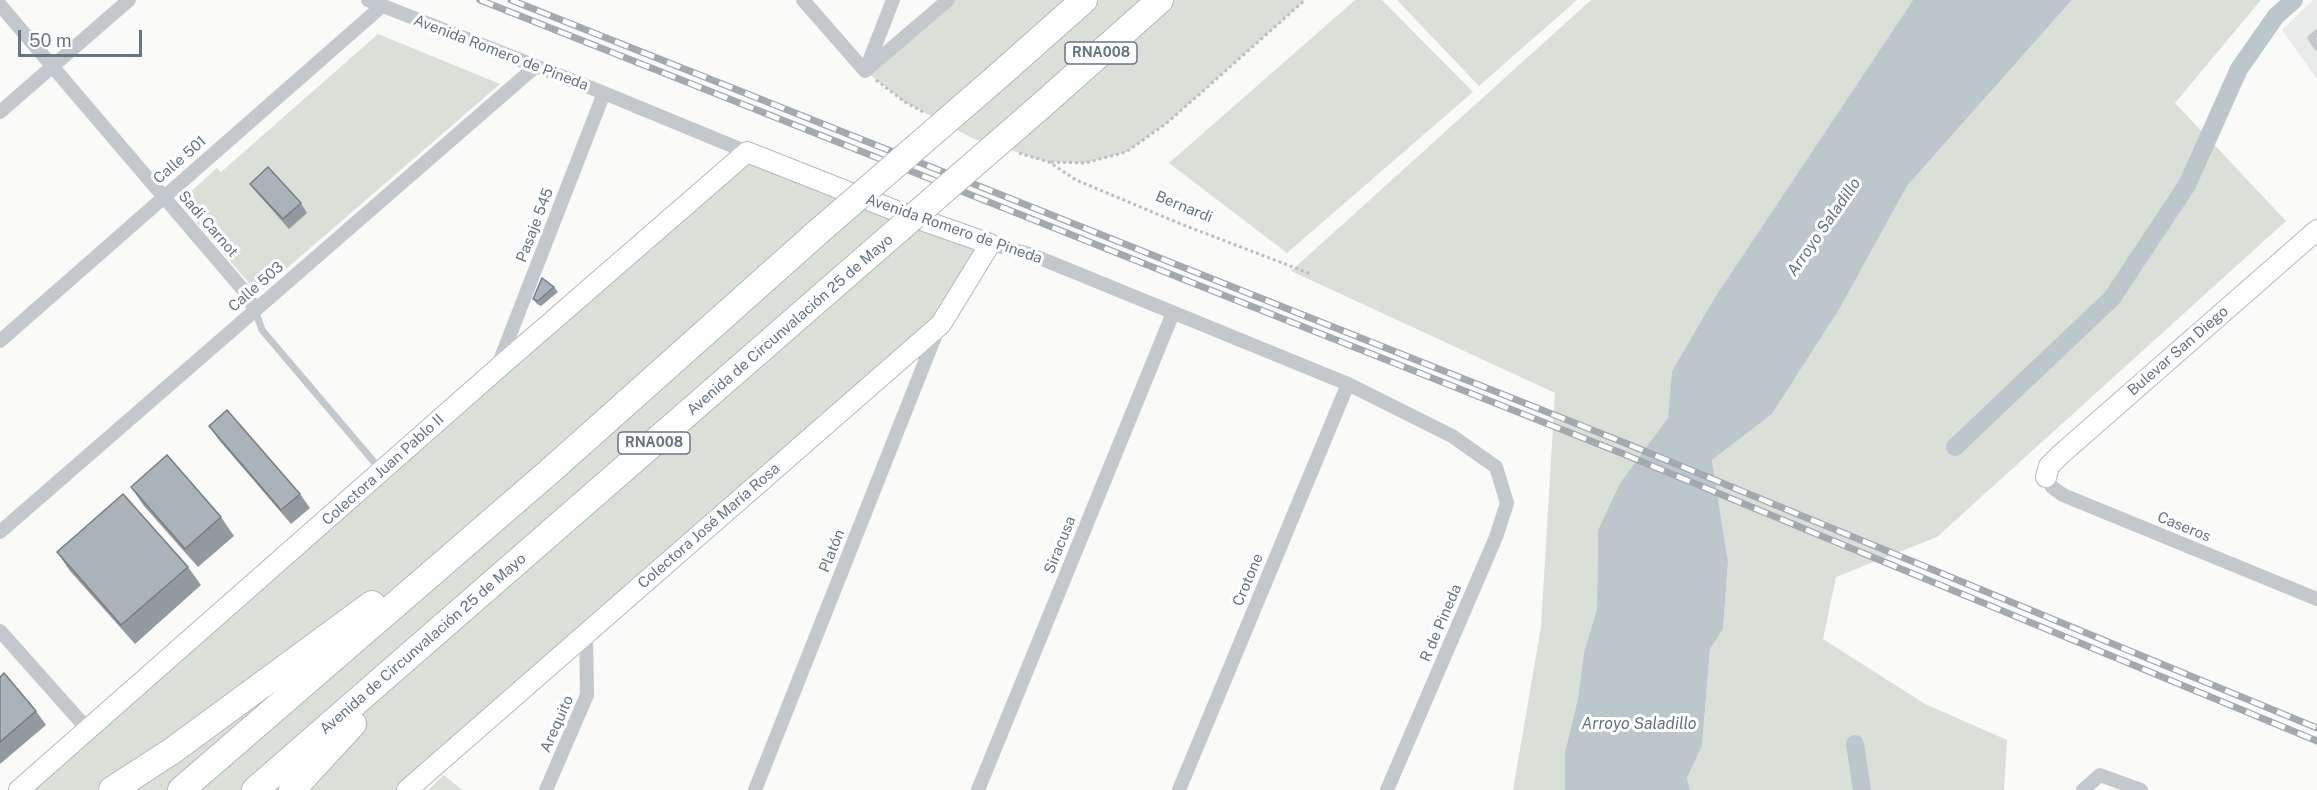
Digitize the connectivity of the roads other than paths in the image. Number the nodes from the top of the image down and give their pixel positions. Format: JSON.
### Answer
{"nodes":[{"id":1,"x":129,"y":0,"type":"edge"},
{"id":2,"x":368,"y":0,"type":"edge"},
{"id":3,"x":803,"y":0,"type":"edge"},
{"id":4,"x":893,"y":0,"type":"edge"},
{"id":5,"x":948,"y":0,"type":"edge"},
{"id":6,"x":1084,"y":0,"type":"edge"},
{"id":7,"x":1160,"y":0,"type":"edge"},
{"id":8,"x":0,"y":5,"type":"edge"},
{"id":9,"x":382,"y":6,"type":"junction"},
{"id":10,"x":2314,"y":36,"type":"edge"},
{"id":11,"x":2317,"y":47,"type":"edge"},
{"id":12,"x":53,"y":66,"type":"junction"},
{"id":13,"x":535,"y":67,"type":"junction"},
{"id":14,"x":865,"y":71,"type":"junction"},
{"id":15,"x":604,"y":93,"type":"junction"},
{"id":16,"x":0,"y":112,"type":"edge"},
{"id":17,"x":747,"y":152,"type":"junction"},
{"id":18,"x":163,"y":197,"type":"junction"},
{"id":19,"x":2317,"y":230,"type":"edge"},
{"id":20,"x":990,"y":244,"type":"junction"},
{"id":21,"x":255,"y":310,"type":"junction"},
{"id":22,"x":1173,"y":313,"type":"junction"},
{"id":23,"x":941,"y":324,"type":"junction"},
{"id":24,"x":0,"y":340,"type":"edge"},
{"id":25,"x":496,"y":369,"type":"junction"},
{"id":26,"x":1348,"y":384,"type":"junction"},
{"id":27,"x":1496,"y":467,"type":"joint"},
{"id":28,"x":382,"y":471,"type":"junction"},
{"id":29,"x":550,"y":471,"type":"junction"},
{"id":30,"x":2046,"y":477,"type":"joint"},
{"id":31,"x":0,"y":532,"type":"edge"},
{"id":32,"x":2315,"y":595,"type":"edge"},
{"id":33,"x":441,"y":629,"type":"junction"},
{"id":34,"x":0,"y":631,"type":"edge"},
{"id":35,"x":586,"y":632,"type":"junction"},
{"id":36,"x":88,"y":731,"type":"junction"},
{"id":37,"x":20,"y":790,"type":"edge"},
{"id":38,"x":112,"y":790,"type":"edge"},
{"id":39,"x":181,"y":790,"type":"edge"},
{"id":40,"x":255,"y":790,"type":"edge"},
{"id":41,"x":292,"y":790,"type":"edge"},
{"id":42,"x":408,"y":790,"type":"edge"},
{"id":43,"x":546,"y":790,"type":"edge"},
{"id":44,"x":754,"y":790,"type":"edge"},
{"id":45,"x":978,"y":790,"type":"edge"},
{"id":46,"x":1179,"y":790,"type":"edge"},
{"id":47,"x":1387,"y":790,"type":"edge"},
{"id":48,"x":2083,"y":790,"type":"edge"},
{"id":49,"x":2141,"y":790,"type":"edge"}],
"edges":[{"from":1,"to":12,"type":"street"},
{"from":2,"to":9,"type":"street","name":"Avenida Romero de Pineda"},
{"from":3,"to":14,"type":"street"},
{"from":4,"to":14,"type":"street"},
{"from":5,"to":14,"type":"street"},
{"from":6,"to":29,"type":"highway","number":"RNA008","bridge":true},
{"from":7,"to":33,"type":"highway","name":"Avenida de Circunvalación 25 de Mayo","number":"RNA008","bridge":true},
{"from":8,"to":12,"type":"street","name":"Sadi Carnot"},
{"from":9,"to":13,"type":"street","name":"Avenida Romero de Pineda"},
{"from":9,"to":18,"type":"street","name":"Calle 501"},
{"from":10,"to":11,"type":"lane"},
{"from":12,"to":16,"type":"street"},
{"from":12,"to":18,"type":"street","name":"Sadi Carnot"},
{"from":13,"to":15,"type":"street","name":"Avenida Romero de Pineda"},
{"from":13,"to":21,"type":"street","name":"Calle 503"},
{"from":15,"to":17,"type":"street","name":"Avenida Romero de Pineda"},
{"from":15,"to":25,"type":"street","name":"Pasaje 545"},
{"from":17,"to":20,"type":"main road","name":"Avenida Romero de Pineda"},
{"from":17,"to":25,"type":"main road","name":"Colectora Juan Pablo II"},
{"from":18,"to":21,"type":"street","name":"Sadi Carnot"},
{"from":18,"to":24,"type":"street","name":"Calle 501"},
{"from":19,"to":30,"type":"main road","name":"Bulevar San Diego"},
{"from":20,"to":22,"type":"street","name":"Avenida Romero de Pineda"},
{"from":20,"to":23,"type":"main road","name":"Colectora José María Rosa"},
{"from":21,"to":28,"type":"lane","name":"Sadi Carnot"},
{"from":21,"to":31,"type":"street","name":"Calle 503"},
{"from":22,"to":26,"type":"street","name":"Avenida Romero de Pineda"},
{"from":22,"to":45,"type":"street","name":"Siracusa"},
{"from":23,"to":35,"type":"main road","name":"Colectora José María Rosa"},
{"from":23,"to":44,"type":"street","name":"Platón"},
{"from":25,"to":28,"type":"main road","name":"Colectora Juan Pablo II"},
{"from":26,"to":27,"type":"street","name":"Avenida Romero de Pineda"},
{"from":26,"to":46,"type":"street","name":"Crotone"},
{"from":27,"to":47,"type":"street","name":"R de Pineda"},
{"from":28,"to":36,"type":"main road","name":"Colectora Juan Pablo II"},
{"from":29,"to":38,"type":"highway","number":"RNA008"},
{"from":29,"to":39,"type":"highway","number":"RNA008"},
{"from":30,"to":32,"type":"street","name":"Caseros"},
{"from":33,"to":40,"type":"highway","name":"Avenida de Circunvalación 25 de Mayo","number":"RNA008"},
{"from":33,"to":41,"type":"highway"},
{"from":34,"to":36,"type":"street"},
{"from":35,"to":42,"type":"main road","name":"Colectora José María Rosa"},
{"from":35,"to":43,"type":"street","name":"Arequito"},
{"from":36,"to":37,"type":"main road","name":"Colectora Juan Pablo II"},
{"from":48,"to":49,"type":"street"}]}
